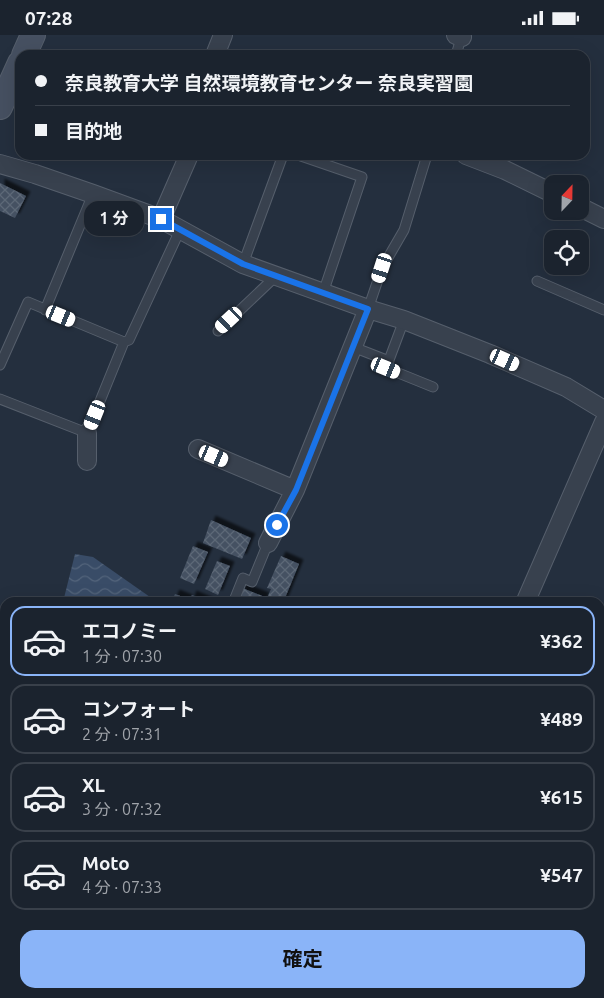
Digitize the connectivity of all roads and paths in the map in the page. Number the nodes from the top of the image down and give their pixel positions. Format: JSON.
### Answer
{"nodes":[{"id":1,"x":33,"y":35,"type":"edge"},
{"id":2,"x":223,"y":35,"type":"edge"},
{"id":3,"x":460,"y":36,"type":"edge"},
{"id":4,"x":26,"y":50,"type":"edge"},
{"id":5,"x":217,"y":50,"type":"edge"},
{"id":6,"x":457,"y":50,"type":"edge"},
{"id":7,"x":15,"y":74,"type":"edge"},
{"id":8,"x":0,"y":107,"type":"edge"},
{"id":9,"x":187,"y":160,"type":"edge"},
{"id":10,"x":281,"y":160,"type":"edge"},
{"id":11,"x":313,"y":160,"type":"edge"},
{"id":12,"x":425,"y":160,"type":"edge"},
{"id":13,"x":479,"y":160,"type":"edge"},
{"id":14,"x":0,"y":164,"type":"edge"},
{"id":15,"x":544,"y":189,"type":"edge"},
{"id":16,"x":93,"y":194,"type":"junction"},
{"id":17,"x":589,"y":212,"type":"edge"},
{"id":18,"x":161,"y":219,"type":"junction"},
{"id":19,"x":604,"y":219,"type":"edge"},
{"id":20,"x":180,"y":230,"type":"junction"},
{"id":21,"x":243,"y":264,"type":"junction"},
{"id":22,"x":276,"y":276,"type":"junction"},
{"id":23,"x":538,"y":281,"type":"dead end"},
{"id":24,"x":323,"y":293,"type":"junction"},
{"id":25,"x":45,"y":309,"type":"junction"},
{"id":26,"x":368,"y":309,"type":"junction"},
{"id":27,"x":604,"y":310,"type":"edge"},
{"id":28,"x":404,"y":320,"type":"junction"},
{"id":29,"x":218,"y":331,"type":"dead end"},
{"id":30,"x":124,"y":342,"type":"junction"},
{"id":31,"x":353,"y":347,"type":"junction"},
{"id":32,"x":389,"y":361,"type":"junction"},
{"id":33,"x":0,"y":365,"type":"edge"},
{"id":34,"x":433,"y":387,"type":"dead end"},
{"id":35,"x":0,"y":399,"type":"edge"},
{"id":36,"x":604,"y":410,"type":"edge"},
{"id":37,"x":604,"y":422,"type":"edge"},
{"id":38,"x":88,"y":433,"type":"junction"},
{"id":39,"x":198,"y":449,"type":"dead end"},
{"id":40,"x":87,"y":461,"type":"dead end"},
{"id":41,"x":296,"y":490,"type":"junction"},
{"id":42,"x":268,"y":543,"type":"joint"},
{"id":43,"x":235,"y":597,"type":"edge"},
{"id":44,"x":528,"y":597,"type":"edge"}],
"edges":[{"from":1,"to":4,"type":"main road"},
{"from":2,"to":5,"type":"street"},
{"from":3,"to":6,"type":"lane"},
{"from":7,"to":8,"type":"main road"},
{"from":9,"to":18,"type":"street"},
{"from":10,"to":21,"type":"lane"},
{"from":11,"to":24,"type":"lane"},
{"from":12,"to":26,"type":"lane"},
{"from":13,"to":15,"type":"street"},
{"from":14,"to":16,"type":"street"},
{"from":16,"to":18,"type":"street"},
{"from":16,"to":25,"type":"lane"},
{"from":17,"to":19,"type":"street"},
{"from":18,"to":20,"type":"street"},
{"from":20,"to":21,"type":"street"},
{"from":20,"to":30,"type":"lane"},
{"from":21,"to":22,"type":"street"},
{"from":22,"to":24,"type":"street"},
{"from":22,"to":29,"type":"lane"},
{"from":23,"to":27,"type":"lane"},
{"from":24,"to":26,"type":"street"},
{"from":25,"to":30,"type":"lane"},
{"from":25,"to":33,"type":"lane"},
{"from":26,"to":28,"type":"street"},
{"from":26,"to":31,"type":"street"},
{"from":28,"to":32,"type":"lane"},
{"from":28,"to":36,"type":"street"},
{"from":30,"to":38,"type":"lane"},
{"from":31,"to":32,"type":"lane"},
{"from":31,"to":41,"type":"street"},
{"from":32,"to":34,"type":"lane"},
{"from":35,"to":38,"type":"lane"},
{"from":37,"to":44,"type":"street"},
{"from":38,"to":40,"type":"street"},
{"from":39,"to":41,"type":"street"},
{"from":41,"to":42,"type":"street"},
{"from":42,"to":43,"type":"lane"}]}
